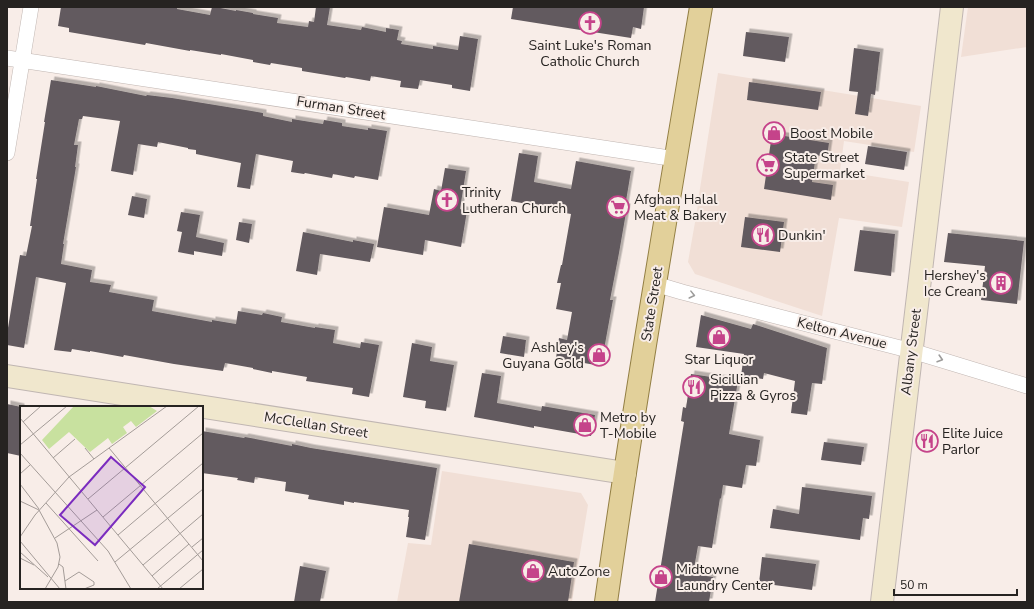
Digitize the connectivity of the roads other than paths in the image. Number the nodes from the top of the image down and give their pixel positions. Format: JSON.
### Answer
{"nodes":[{"id":1,"x":31,"y":7,"type":"edge"},
{"id":2,"x":701,"y":7,"type":"edge"},
{"id":3,"x":952,"y":7,"type":"edge"},
{"id":4,"x":7,"y":58,"type":"edge"},
{"id":5,"x":22,"y":60,"type":"junction"},
{"id":6,"x":7,"y":153,"type":"edge"},
{"id":7,"x":676,"y":159,"type":"junction"},
{"id":8,"x":655,"y":284,"type":"junction"},
{"id":9,"x":912,"y":351,"type":"junction"},
{"id":10,"x":7,"y":376,"type":"edge"},
{"id":11,"x":1027,"y":386,"type":"edge"},
{"id":12,"x":196,"y":406,"type":"edge"},
{"id":13,"x":203,"y":407,"type":"edge"},
{"id":14,"x":625,"y":474,"type":"junction"},
{"id":15,"x":606,"y":602,"type":"edge"},
{"id":16,"x":882,"y":602,"type":"edge"}],
"edges":[{"from":1,"to":5,"type":"street"},
{"from":2,"to":7,"type":"main road","name":"State Street"},
{"from":3,"to":9,"type":"street","name":"Albany Street"},
{"from":4,"to":5,"type":"street","name":"Furman Street"},
{"from":5,"to":6,"type":"street"},
{"from":5,"to":7,"type":"street","name":"Furman Street"},
{"from":7,"to":8,"type":"main road","name":"State Street"},
{"from":8,"to":9,"type":"street","name":"Kelton Avenue","one_way":true},
{"from":8,"to":14,"type":"main road","name":"State Street"},
{"from":9,"to":11,"type":"street","name":"Kelton Avenue","one_way":true},
{"from":9,"to":16,"type":"street","name":"Albany Street"},
{"from":10,"to":12,"type":"street","name":"McClellan Street"},
{"from":13,"to":14,"type":"street","name":"McClellan Street"},
{"from":14,"to":15,"type":"main road","name":"State Street"}]}
